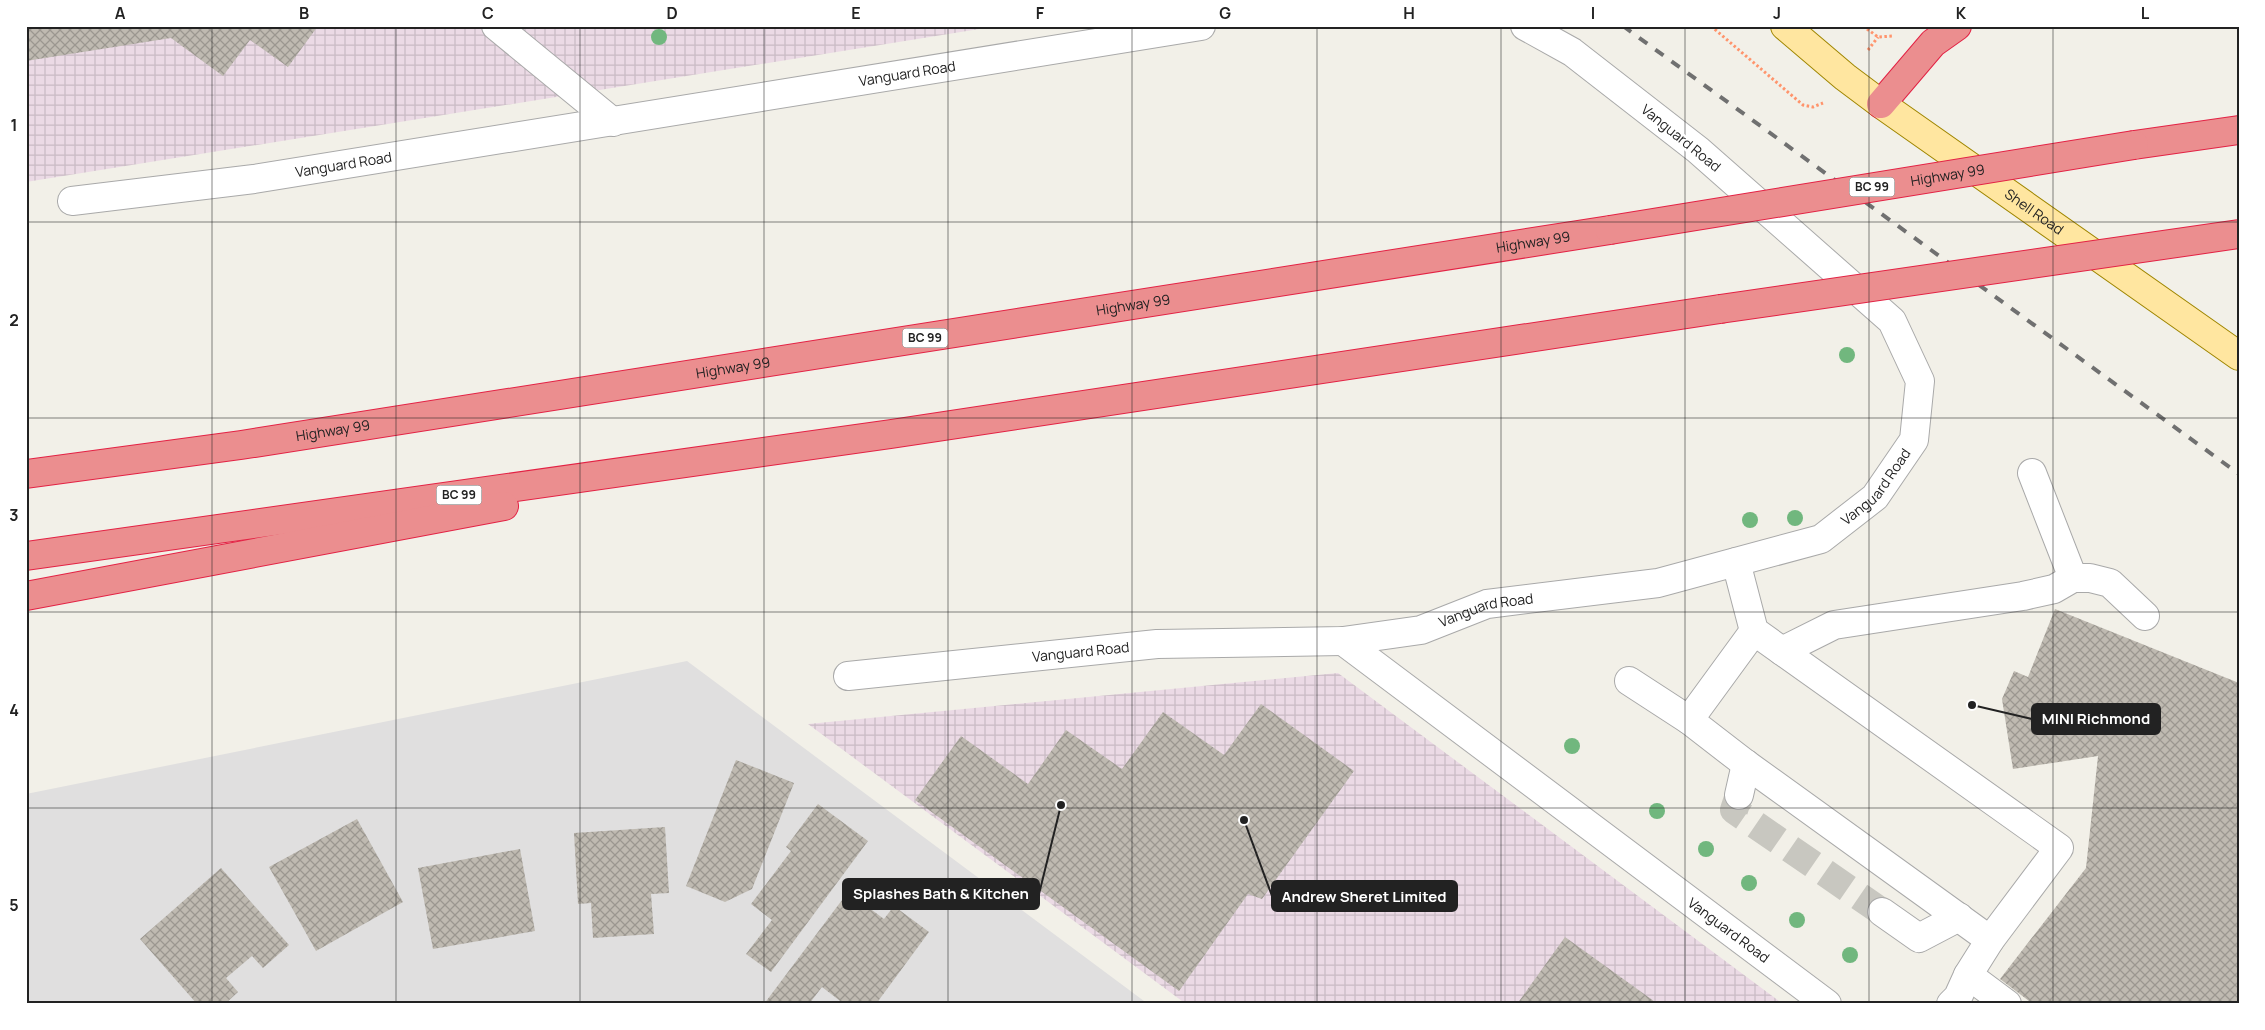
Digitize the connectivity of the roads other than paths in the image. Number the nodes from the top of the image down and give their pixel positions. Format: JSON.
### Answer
{"nodes":[{"id":1,"x":496,"y":26,"type":"edge"},
{"id":2,"x":1201,"y":26,"type":"edge"},
{"id":3,"x":1525,"y":26,"type":"edge"},
{"id":4,"x":1785,"y":26,"type":"edge"},
{"id":5,"x":1957,"y":26,"type":"edge"},
{"id":6,"x":1881,"y":104,"type":"junction"},
{"id":7,"x":613,"y":122,"type":"junction"},
{"id":8,"x":2239,"y":130,"type":"edge"},
{"id":9,"x":72,"y":201,"type":"dead end"},
{"id":10,"x":2239,"y":234,"type":"edge"},
{"id":11,"x":2239,"y":356,"type":"edge"},
{"id":12,"x":891,"y":434,"type":"junction"},
{"id":13,"x":241,"y":445,"type":"junction"},
{"id":14,"x":26,"y":465,"type":"edge"},
{"id":15,"x":2032,"y":473,"type":"dead end"},
{"id":16,"x":26,"y":474,"type":"edge"},
{"id":17,"x":26,"y":556,"type":"edge"},
{"id":18,"x":1736,"y":562,"type":"junction"},
{"id":19,"x":2072,"y":578,"type":"junction"},
{"id":20,"x":26,"y":596,"type":"edge"},
{"id":21,"x":2145,"y":616,"type":"dead end"},
{"id":22,"x":1754,"y":631,"type":"junction"},
{"id":23,"x":1343,"y":641,"type":"junction"},
{"id":24,"x":1782,"y":650,"type":"junction"},
{"id":25,"x":848,"y":676,"type":"dead end"},
{"id":26,"x":1629,"y":681,"type":"dead end"},
{"id":27,"x":1689,"y":720,"type":"junction"},
{"id":28,"x":1746,"y":764,"type":"junction"},
{"id":29,"x":1739,"y":794,"type":"tunnel mouth"},
{"id":30,"x":1882,"y":912,"type":"tunnel mouth"},
{"id":31,"x":1959,"y":917,"type":"junction"},
{"id":32,"x":1990,"y":940,"type":"junction"},
{"id":33,"x":1968,"y":976,"type":"junction"},
{"id":34,"x":1827,"y":1004,"type":"edge"},
{"id":35,"x":1951,"y":1004,"type":"edge"},
{"id":36,"x":2007,"y":1004,"type":"edge"}],
"edges":[{"from":1,"to":7,"type":"street"},
{"from":2,"to":7,"type":"street","name":"Vanguard Road"},
{"from":3,"to":18,"type":"street","name":"Vanguard Road"},
{"from":4,"to":6,"type":"main road","name":"Shell Road"},
{"from":5,"to":6,"type":"highway"},
{"from":6,"to":11,"type":"main road","name":"Shell Road"},
{"from":7,"to":9,"type":"street","name":"Vanguard Road"},
{"from":8,"to":13,"type":"highway","name":"Highway 99","number":"BC 99","bridge":true},
{"from":10,"to":12,"type":"highway","number":"BC 99","bridge":true},
{"from":12,"to":17,"type":"highway","number":"BC 99"},
{"from":12,"to":20,"type":"highway"},
{"from":13,"to":14,"type":"highway"},
{"from":13,"to":16,"type":"highway","name":"Highway 99","number":"BC 99"},
{"from":15,"to":19,"type":"street"},
{"from":18,"to":22,"type":"street"},
{"from":18,"to":23,"type":"street","name":"Vanguard Road"},
{"from":19,"to":21,"type":"street"},
{"from":19,"to":24,"type":"street"},
{"from":22,"to":24,"type":"street"},
{"from":22,"to":27,"type":"street"},
{"from":23,"to":25,"type":"street","name":"Vanguard Road"},
{"from":23,"to":34,"type":"street","name":"Vanguard Road"},
{"from":24,"to":32,"type":"street"},
{"from":26,"to":27,"type":"street"},
{"from":27,"to":28,"type":"street"},
{"from":28,"to":29,"type":"street"},
{"from":28,"to":31,"type":"street"},
{"from":30,"to":31,"type":"street"},
{"from":31,"to":32,"type":"street"},
{"from":32,"to":33,"type":"street"},
{"from":33,"to":35,"type":"street"},
{"from":33,"to":36,"type":"street"}]}
